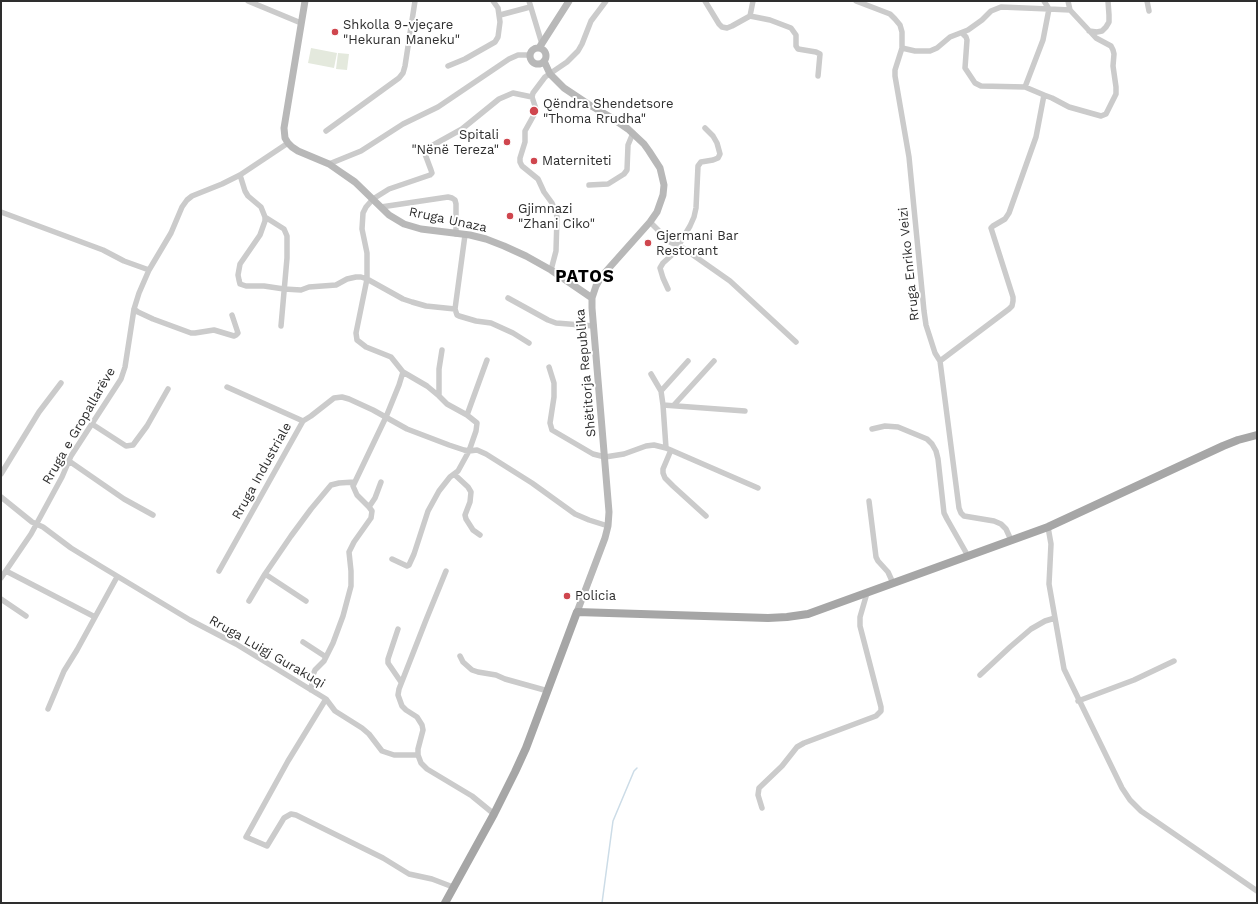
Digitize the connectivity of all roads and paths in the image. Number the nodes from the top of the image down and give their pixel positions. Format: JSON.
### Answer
{"nodes":[{"id":1,"x":248,"y":1,"type":"edge"},
{"id":2,"x":305,"y":1,"type":"edge"},
{"id":3,"x":415,"y":1,"type":"edge"},
{"id":4,"x":493,"y":1,"type":"edge"},
{"id":5,"x":568,"y":1,"type":"edge"},
{"id":6,"x":606,"y":1,"type":"edge"},
{"id":7,"x":704,"y":1,"type":"edge"},
{"id":8,"x":753,"y":1,"type":"edge"},
{"id":9,"x":856,"y":1,"type":"edge"},
{"id":10,"x":997,"y":1,"type":"edge"},
{"id":11,"x":1044,"y":1,"type":"edge"},
{"id":12,"x":1068,"y":1,"type":"edge"},
{"id":13,"x":1108,"y":1,"type":"edge"},
{"id":14,"x":1147,"y":1,"type":"edge"},
{"id":15,"x":529,"y":4,"type":"edge"},
{"id":16,"x":1001,"y":7,"type":"junction"},
{"id":17,"x":1049,"y":9,"type":"junction"},
{"id":18,"x":1070,"y":10,"type":"junction"},
{"id":19,"x":1149,"y":12,"type":"dead end"},
{"id":20,"x":500,"y":15,"type":"junction"},
{"id":21,"x":750,"y":16,"type":"junction"},
{"id":22,"x":301,"y":23,"type":"junction"},
{"id":23,"x":1089,"y":31,"type":"junction"},
{"id":24,"x":962,"y":33,"type":"junction"},
{"id":25,"x":541,"y":46,"type":"junction"},
{"id":26,"x":902,"y":48,"type":"junction"},
{"id":27,"x":530,"y":55,"type":"junction"},
{"id":28,"x":544,"y":61,"type":"junction"},
{"id":29,"x":448,"y":66,"type":"dead end"},
{"id":30,"x":550,"y":74,"type":"junction"},
{"id":31,"x":818,"y":76,"type":"dead end"},
{"id":32,"x":1025,"y":87,"type":"junction"},
{"id":33,"x":1044,"y":95,"type":"junction"},
{"id":34,"x":532,"y":97,"type":"junction"},
{"id":35,"x":705,"y":128,"type":"dead end"},
{"id":36,"x":326,"y":131,"type":"dead end"},
{"id":37,"x":632,"y":133,"type":"junction"},
{"id":38,"x":288,"y":143,"type":"junction"},
{"id":39,"x":328,"y":164,"type":"junction"},
{"id":40,"x":240,"y":175,"type":"junction"},
{"id":41,"x":589,"y":185,"type":"dead end"},
{"id":42,"x":372,"y":199,"type":"junction"},
{"id":43,"x":380,"y":206,"type":"junction"},
{"id":44,"x":1,"y":212,"type":"edge"},
{"id":45,"x":265,"y":216,"type":"junction"},
{"id":46,"x":650,"y":222,"type":"junction"},
{"id":47,"x":456,"y":234,"type":"junction"},
{"id":48,"x":465,"y":235,"type":"junction"},
{"id":49,"x":678,"y":246,"type":"junction"},
{"id":50,"x":149,"y":270,"type":"junction"},
{"id":51,"x":551,"y":270,"type":"junction"},
{"id":52,"x":367,"y":279,"type":"junction"},
{"id":53,"x":284,"y":289,"type":"junction"},
{"id":54,"x":668,"y":289,"type":"dead end"},
{"id":55,"x":508,"y":298,"type":"dead end"},
{"id":56,"x":592,"y":298,"type":"junction"},
{"id":57,"x":134,"y":309,"type":"junction"},
{"id":58,"x":455,"y":309,"type":"junction"},
{"id":59,"x":232,"y":314,"type":"dead end"},
{"id":60,"x":281,"y":326,"type":"dead end"},
{"id":61,"x":594,"y":326,"type":"junction"},
{"id":62,"x":796,"y":342,"type":"dead end"},
{"id":63,"x":529,"y":343,"type":"dead end"},
{"id":64,"x":442,"y":350,"type":"dead end"},
{"id":65,"x":488,"y":360,"type":"dead end"},
{"id":66,"x":688,"y":361,"type":"dead end"},
{"id":67,"x":714,"y":361,"type":"dead end"},
{"id":68,"x":940,"y":361,"type":"junction"},
{"id":69,"x":549,"y":367,"type":"dead end"},
{"id":70,"x":403,"y":372,"type":"junction"},
{"id":71,"x":652,"y":374,"type":"dead end"},
{"id":72,"x":61,"y":383,"type":"dead end"},
{"id":73,"x":227,"y":387,"type":"dead end"},
{"id":74,"x":168,"y":389,"type":"dead end"},
{"id":75,"x":661,"y":391,"type":"junction"},
{"id":76,"x":439,"y":396,"type":"junction"},
{"id":77,"x":664,"y":405,"type":"junction"},
{"id":78,"x":674,"y":406,"type":"junction"},
{"id":79,"x":745,"y":410,"type":"dead end"},
{"id":80,"x":467,"y":415,"type":"junction"},
{"id":81,"x":386,"y":417,"type":"junction"},
{"id":82,"x":303,"y":421,"type":"junction"},
{"id":83,"x":92,"y":424,"type":"junction"},
{"id":84,"x":872,"y":429,"type":"dead end"},
{"id":85,"x":1257,"y":435,"type":"edge"},
{"id":86,"x":668,"y":449,"type":"junction"},
{"id":87,"x":469,"y":451,"type":"junction"},
{"id":88,"x":605,"y":457,"type":"junction"},
{"id":89,"x":69,"y":461,"type":"junction"},
{"id":90,"x":1,"y":474,"type":"edge"},
{"id":91,"x":454,"y":474,"type":"junction"},
{"id":92,"x":354,"y":482,"type":"junction"},
{"id":93,"x":381,"y":482,"type":"dead end"},
{"id":94,"x":758,"y":488,"type":"dead end"},
{"id":95,"x":1,"y":497,"type":"edge"},
{"id":96,"x":869,"y":501,"type":"dead end"},
{"id":97,"x":369,"y":506,"type":"junction"},
{"id":98,"x":153,"y":515,"type":"dead end"},
{"id":99,"x":706,"y":516,"type":"dead end"},
{"id":100,"x":37,"y":524,"type":"junction"},
{"id":101,"x":608,"y":526,"type":"junction"},
{"id":102,"x":1048,"y":527,"type":"junction"},
{"id":103,"x":480,"y":535,"type":"dead end"},
{"id":104,"x":1010,"y":540,"type":"junction"},
{"id":105,"x":968,"y":556,"type":"junction"},
{"id":106,"x":392,"y":559,"type":"dead end"},
{"id":107,"x":6,"y":571,"type":"junction"},
{"id":108,"x":219,"y":571,"type":"dead end"},
{"id":109,"x":446,"y":571,"type":"dead end"},
{"id":110,"x":265,"y":574,"type":"junction"},
{"id":111,"x":117,"y":577,"type":"junction"},
{"id":112,"x":1,"y":578,"type":"edge"},
{"id":113,"x":893,"y":583,"type":"junction"},
{"id":114,"x":868,"y":593,"type":"junction"},
{"id":115,"x":1,"y":599,"type":"edge"},
{"id":116,"x":249,"y":601,"type":"dead end"},
{"id":117,"x":306,"y":601,"type":"dead end"},
{"id":118,"x":577,"y":612,"type":"junction"},
{"id":119,"x":26,"y":616,"type":"dead end"},
{"id":120,"x":95,"y":617,"type":"junction"},
{"id":121,"x":1055,"y":618,"type":"junction"},
{"id":122,"x":398,"y":629,"type":"dead end"},
{"id":123,"x":303,"y":642,"type":"dead end"},
{"id":124,"x":460,"y":656,"type":"dead end"},
{"id":125,"x":326,"y":657,"type":"junction"},
{"id":126,"x":1174,"y":661,"type":"dead end"},
{"id":127,"x":980,"y":674,"type":"dead end"},
{"id":128,"x":401,"y":682,"type":"junction"},
{"id":129,"x":311,"y":690,"type":"junction"},
{"id":130,"x":548,"y":691,"type":"junction"},
{"id":131,"x":326,"y":699,"type":"junction"},
{"id":132,"x":1078,"y":701,"type":"junction"},
{"id":133,"x":48,"y":709,"type":"dead end"},
{"id":134,"x":418,"y":755,"type":"junction"},
{"id":135,"x":762,"y":808,"type":"dead end"},
{"id":136,"x":494,"y":814,"type":"junction"},
{"id":137,"x":453,"y":888,"type":"junction"},
{"id":138,"x":1257,"y":891,"type":"edge"},
{"id":139,"x":445,"y":903,"type":"edge"}],
"edges":[{"from":1,"to":22,"type":"street"},
{"from":2,"to":22,"type":"main road"},
{"from":3,"to":36,"type":"street"},
{"from":4,"to":20,"type":"street"},
{"from":5,"to":25,"type":"main road"},
{"from":6,"to":30,"type":"street"},
{"from":7,"to":21,"type":"street"},
{"from":8,"to":21,"type":"street"},
{"from":9,"to":26,"type":"street","name":"Rruga Enriko Veizi"},
{"from":10,"to":16,"type":"street"},
{"from":11,"to":17,"type":"street"},
{"from":12,"to":18,"type":"street"},
{"from":13,"to":23,"type":"street"},
{"from":14,"to":19,"type":"street"},
{"from":15,"to":20,"type":"street"},
{"from":15,"to":25,"type":"street"},
{"from":16,"to":17,"type":"street"},
{"from":16,"to":24,"type":"street"},
{"from":17,"to":18,"type":"street"},
{"from":17,"to":32,"type":"street"},
{"from":18,"to":23,"type":"street"},
{"from":20,"to":29,"type":"street"},
{"from":21,"to":31,"type":"street"},
{"from":22,"to":38,"type":"main road"},
{"from":23,"to":33,"type":"street"},
{"from":24,"to":26,"type":"street"},
{"from":24,"to":32,"type":"street"},
{"from":25,"to":27,"type":"main road"},
{"from":25,"to":28,"type":"main road"},
{"from":26,"to":68,"type":"street","name":"Rruga Enriko Veizi"},
{"from":27,"to":28,"type":"main road"},
{"from":27,"to":39,"type":"street"},
{"from":28,"to":30,"type":"main road","name":"Shëtitorja Republika"},
{"from":30,"to":34,"type":"street"},
{"from":30,"to":37,"type":"main road","name":"Shëtitorja Republika"},
{"from":32,"to":33,"type":"street"},
{"from":33,"to":68,"type":"street"},
{"from":34,"to":42,"type":"street"},
{"from":34,"to":51,"type":"street"},
{"from":35,"to":49,"type":"street"},
{"from":37,"to":41,"type":"street"},
{"from":37,"to":46,"type":"main road","name":"Shëtitorja Republika"},
{"from":38,"to":39,"type":"main road","name":"Rruga Unaza"},
{"from":38,"to":40,"type":"street","name":"Rruga e Gropallarëve"},
{"from":39,"to":42,"type":"main road","name":"Rruga Unaza"},
{"from":40,"to":45,"type":"street"},
{"from":40,"to":50,"type":"street","name":"Rruga e Gropallarëve"},
{"from":42,"to":43,"type":"main road","name":"Rruga Unaza"},
{"from":42,"to":52,"type":"street"},
{"from":43,"to":47,"type":"main road","name":"Rruga Unaza"},
{"from":43,"to":47,"type":"street"},
{"from":44,"to":50,"type":"street"},
{"from":45,"to":53,"type":"street"},
{"from":45,"to":53,"type":"street"},
{"from":46,"to":49,"type":"street"},
{"from":46,"to":56,"type":"main road","name":"Shëtitorja Republika"},
{"from":47,"to":48,"type":"main road","name":"Rruga Unaza"},
{"from":48,"to":51,"type":"main road","name":"Rruga Unaza"},
{"from":48,"to":58,"type":"street"},
{"from":49,"to":54,"type":"street"},
{"from":49,"to":62,"type":"street"},
{"from":50,"to":57,"type":"street","name":"Rruga e Gropallarëve"},
{"from":51,"to":56,"type":"main road","name":"Rruga Unaza"},
{"from":52,"to":53,"type":"street"},
{"from":52,"to":58,"type":"street"},
{"from":52,"to":70,"type":"street"},
{"from":53,"to":60,"type":"street"},
{"from":55,"to":61,"type":"street"},
{"from":56,"to":61,"type":"main road","name":"Shëtitorja Republika"},
{"from":57,"to":59,"type":"street"},
{"from":57,"to":83,"type":"street","name":"Rruga e Gropallarëve"},
{"from":58,"to":63,"type":"street"},
{"from":61,"to":88,"type":"main road","name":"Shëtitorja Republika"},
{"from":64,"to":76,"type":"street"},
{"from":65,"to":80,"type":"street"},
{"from":66,"to":75,"type":"street"},
{"from":67,"to":78,"type":"street"},
{"from":68,"to":104,"type":"street","name":"Rruga Enriko Veizi"},
{"from":69,"to":88,"type":"street"},
{"from":70,"to":76,"type":"street"},
{"from":70,"to":81,"type":"street"},
{"from":71,"to":75,"type":"street"},
{"from":72,"to":90,"type":"street"},
{"from":73,"to":82,"type":"street"},
{"from":74,"to":83,"type":"street"},
{"from":75,"to":77,"type":"street"},
{"from":76,"to":80,"type":"street"},
{"from":77,"to":78,"type":"street"},
{"from":77,"to":86,"type":"street"},
{"from":78,"to":79,"type":"street"},
{"from":80,"to":87,"type":"street"},
{"from":81,"to":82,"type":"street","name":"Rruga Industriale"},
{"from":81,"to":87,"type":"street","name":"Rruga Industriale"},
{"from":81,"to":92,"type":"street"},
{"from":82,"to":108,"type":"street","name":"Rruga Industriale"},
{"from":83,"to":89,"type":"street","name":"Rruga e Gropallarëve"},
{"from":84,"to":105,"type":"street"},
{"from":85,"to":102,"type":"main road"},
{"from":86,"to":88,"type":"street"},
{"from":86,"to":94,"type":"street"},
{"from":86,"to":99,"type":"street"},
{"from":87,"to":91,"type":"street"},
{"from":87,"to":101,"type":"street","name":"Rruga Industriale"},
{"from":88,"to":101,"type":"main road","name":"Shëtitorja Republika"},
{"from":89,"to":98,"type":"street"},
{"from":89,"to":100,"type":"street","name":"Rruga e Gropallarëve"},
{"from":91,"to":103,"type":"street"},
{"from":91,"to":106,"type":"street"},
{"from":92,"to":97,"type":"street"},
{"from":92,"to":110,"type":"street"},
{"from":93,"to":97,"type":"street"},
{"from":95,"to":100,"type":"street","name":"Rruga Luigj Gurakuqi"},
{"from":96,"to":113,"type":"street"},
{"from":97,"to":125,"type":"street"},
{"from":100,"to":107,"type":"street","name":"Rruga e Gropallarëve"},
{"from":100,"to":111,"type":"street","name":"Rruga Luigj Gurakuqi"},
{"from":101,"to":118,"type":"main road","name":"Shëtitorja Republika"},
{"from":102,"to":104,"type":"main road"},
{"from":102,"to":121,"type":"street"},
{"from":104,"to":105,"type":"main road"},
{"from":105,"to":113,"type":"main road"},
{"from":107,"to":112,"type":"street","name":"Rruga e Gropallarëve"},
{"from":107,"to":120,"type":"street"},
{"from":109,"to":128,"type":"street"},
{"from":110,"to":116,"type":"street"},
{"from":110,"to":117,"type":"street"},
{"from":111,"to":120,"type":"street"},
{"from":111,"to":129,"type":"street","name":"Rruga Luigj Gurakuqi"},
{"from":113,"to":114,"type":"main road"},
{"from":114,"to":118,"type":"main road"},
{"from":114,"to":135,"type":"street"},
{"from":115,"to":119,"type":"street"},
{"from":118,"to":130,"type":"main road"},
{"from":120,"to":133,"type":"street"},
{"from":121,"to":127,"type":"street"},
{"from":121,"to":132,"type":"street"},
{"from":122,"to":128,"type":"street"},
{"from":123,"to":125,"type":"street"},
{"from":124,"to":130,"type":"street"},
{"from":125,"to":129,"type":"street"},
{"from":126,"to":132,"type":"street"},
{"from":128,"to":134,"type":"street"},
{"from":129,"to":131,"type":"street","name":"Rruga Luigj Gurakuqi"},
{"from":130,"to":136,"type":"main road"},
{"from":131,"to":134,"type":"street","name":"Rruga Luigj Gurakuqi"},
{"from":131,"to":137,"type":"street"},
{"from":132,"to":138,"type":"street"},
{"from":134,"to":136,"type":"street"},
{"from":136,"to":137,"type":"main road"},
{"from":137,"to":139,"type":"main road"}]}
